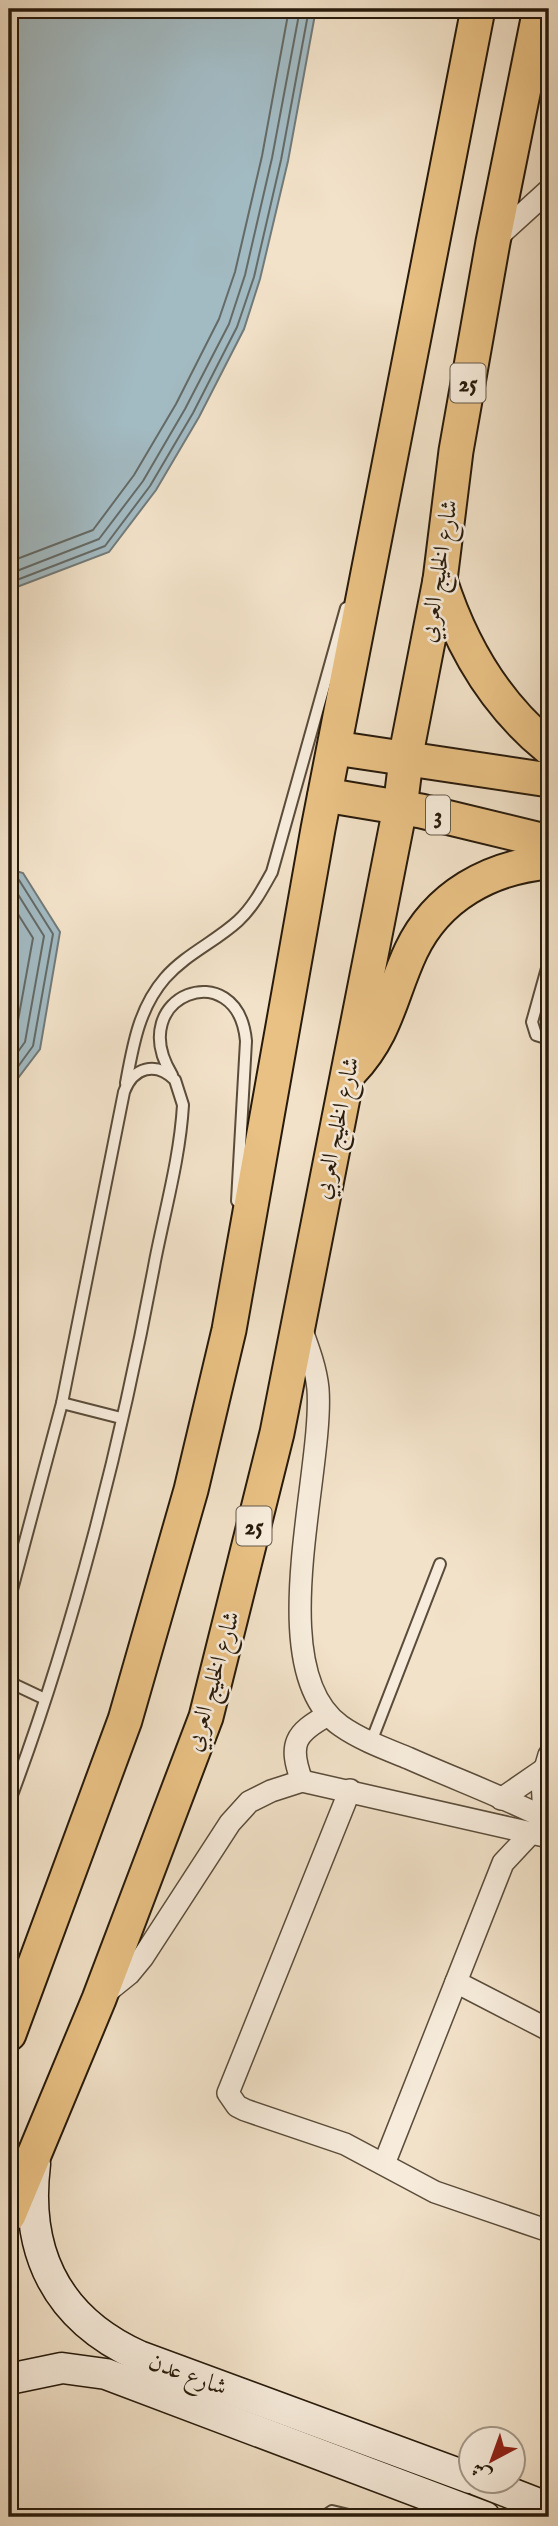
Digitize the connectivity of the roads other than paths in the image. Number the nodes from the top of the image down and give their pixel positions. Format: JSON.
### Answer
{"nodes":[{"id":1,"x":478,"y":9,"type":"edge"},
{"id":2,"x":540,"y":9,"type":"edge"},
{"id":3,"x":549,"y":190,"type":"edge"},
{"id":4,"x":493,"y":242,"type":"junction"},
{"id":5,"x":394,"y":451,"type":"junction"},
{"id":6,"x":354,"y":580,"type":"dead end"},
{"id":7,"x":440,"y":580,"type":"junction"},
{"id":8,"x":350,"y":593,"type":"dead end"},
{"id":9,"x":335,"y":748,"type":"junction"},
{"id":10,"x":549,"y":748,"type":"edge"},
{"id":11,"x":406,"y":759,"type":"junction"},
{"id":12,"x":549,"y":780,"type":"edge"},
{"id":13,"x":325,"y":795,"type":"junction"},
{"id":14,"x":400,"y":807,"type":"junction"},
{"id":15,"x":549,"y":842,"type":"edge"},
{"id":16,"x":549,"y":862,"type":"edge"},
{"id":17,"x":549,"y":961,"type":"edge"},
{"id":18,"x":549,"y":1039,"type":"edge"},
{"id":19,"x":347,"y":1076,"type":"junction"},
{"id":20,"x":175,"y":1080,"type":"junction"},
{"id":21,"x":124,"y":1092,"type":"junction"},
{"id":22,"x":236,"y":1209,"type":"dead end"},
{"id":23,"x":235,"y":1222,"type":"dead end"},
{"id":24,"x":299,"y":1323,"type":"junction"},
{"id":25,"x":229,"y":1330,"type":"junction"},
{"id":26,"x":62,"y":1403,"type":"junction"},
{"id":27,"x":121,"y":1418,"type":"junction"},
{"id":28,"x":440,"y":1564,"type":"dead end"},
{"id":29,"x":9,"y":1601,"type":"edge"},
{"id":30,"x":9,"y":1682,"type":"edge"},
{"id":31,"x":45,"y":1699,"type":"junction"},
{"id":32,"x":328,"y":1715,"type":"junction"},
{"id":33,"x":371,"y":1742,"type":"junction"},
{"id":34,"x":546,"y":1762,"type":"edge"},
{"id":35,"x":14,"y":1776,"type":"edge"},
{"id":36,"x":302,"y":1781,"type":"junction"},
{"id":37,"x":350,"y":1790,"type":"junction"},
{"id":38,"x":501,"y":1799,"type":"junction"},
{"id":39,"x":9,"y":1804,"type":"edge"},
{"id":40,"x":493,"y":1824,"type":"junction"},
{"id":41,"x":543,"y":1827,"type":"edge"},
{"id":42,"x":503,"y":1863,"type":"junction"},
{"id":43,"x":456,"y":1982,"type":"junction"},
{"id":44,"x":99,"y":1998,"type":"junction"},
{"id":45,"x":549,"y":2030,"type":"edge"},
{"id":46,"x":9,"y":2035,"type":"edge"},
{"id":47,"x":36,"y":2153,"type":"junction"},
{"id":48,"x":384,"y":2164,"type":"junction"},
{"id":49,"x":9,"y":2215,"type":"edge"},
{"id":50,"x":549,"y":2231,"type":"edge"},
{"id":51,"x":9,"y":2379,"type":"edge"},
{"id":52,"x":184,"y":2388,"type":"junction"},
{"id":53,"x":353,"y":2434,"type":"junction"},
{"id":54,"x":344,"y":2464,"type":"junction"},
{"id":55,"x":456,"y":2472,"type":"edge"},
{"id":56,"x":498,"y":2494,"type":"edge"},
{"id":57,"x":518,"y":2507,"type":"edge"},
{"id":58,"x":549,"y":2508,"type":"edge"},
{"id":59,"x":323,"y":2517,"type":"edge"},
{"id":60,"x":356,"y":2517,"type":"edge"},
{"id":61,"x":485,"y":2517,"type":"edge"}],
"edges":[{"from":1,"to":5,"type":"main road"},
{"from":2,"to":4,"type":"main road","name":"شارع الخليج العربي","number":"25"},
{"from":3,"to":4,"type":"street"},
{"from":4,"to":7,"type":"main road","name":"شارع الخليج العربي","number":"25"},
{"from":5,"to":6,"type":"lane"},
{"from":5,"to":9,"type":"main road"},
{"from":7,"to":10,"type":"main road"},
{"from":7,"to":11,"type":"main road","name":"شارع الخليج العربي","number":"25"},
{"from":8,"to":21,"type":"lane"},
{"from":9,"to":11,"type":"main road","number":"3"},
{"from":9,"to":13,"type":"main road"},
{"from":11,"to":12,"type":"main road","number":"3"},
{"from":11,"to":14,"type":"main road","name":"شارع الخليج العربي","number":"25"},
{"from":13,"to":14,"type":"main road","number":"3"},
{"from":13,"to":25,"type":"main road"},
{"from":14,"to":15,"type":"main road","number":"3"},
{"from":14,"to":19,"type":"main road","name":"شارع الخليج العربي","number":"25"},
{"from":16,"to":19,"type":"main road"},
{"from":17,"to":18,"type":"lane"},
{"from":19,"to":24,"type":"main road","name":"شارع الخليج العربي","number":"25"},
{"from":20,"to":21,"type":"lane"},
{"from":20,"to":22,"type":"lane"},
{"from":20,"to":27,"type":"lane"},
{"from":21,"to":26,"type":"lane"},
{"from":23,"to":25,"type":"lane"},
{"from":24,"to":32,"type":"street"},
{"from":24,"to":44,"type":"main road","name":"شارع الخليج العربي","number":"25"},
{"from":25,"to":46,"type":"main road"},
{"from":26,"to":27,"type":"lane"},
{"from":26,"to":29,"type":"lane"},
{"from":27,"to":31,"type":"lane"},
{"from":28,"to":33,"type":"lane"},
{"from":30,"to":31,"type":"lane"},
{"from":31,"to":35,"type":"lane"},
{"from":32,"to":33,"type":"street"},
{"from":32,"to":36,"type":"street"},
{"from":33,"to":38,"type":"street"},
{"from":34,"to":38,"type":"street"},
{"from":34,"to":41,"type":"street"},
{"from":35,"to":39,"type":"lane"},
{"from":36,"to":37,"type":"street"},
{"from":36,"to":44,"type":"street"},
{"from":37,"to":40,"type":"street"},
{"from":37,"to":48,"type":"street"},
{"from":38,"to":41,"type":"street"},
{"from":40,"to":41,"type":"street"},
{"from":40,"to":42,"type":"street"},
{"from":41,"to":42,"type":"street"},
{"from":42,"to":43,"type":"street"},
{"from":43,"to":45,"type":"street"},
{"from":43,"to":48,"type":"street"},
{"from":44,"to":47,"type":"main road","name":"شارع الخليج العربي","number":"25"},
{"from":47,"to":49,"type":"main road","name":"شارع الخليج العربي","number":"25"},
{"from":47,"to":52,"type":"main road","name":"شارع عدن"},
{"from":48,"to":50,"type":"street"},
{"from":51,"to":52,"type":"main road","name":"شارع عدن"},
{"from":52,"to":53,"type":"main road","name":"شارع عدن"},
{"from":52,"to":54,"type":"main road","name":"شارع عدن"},
{"from":53,"to":54,"type":"main road"},
{"from":53,"to":55,"type":"main road","name":"شارع عدن"},
{"from":54,"to":61,"type":"main road","name":"شارع عدن"},
{"from":56,"to":57,"type":"main road"},
{"from":57,"to":58,"type":"main road"},
{"from":59,"to":60,"type":"lane"}]}
